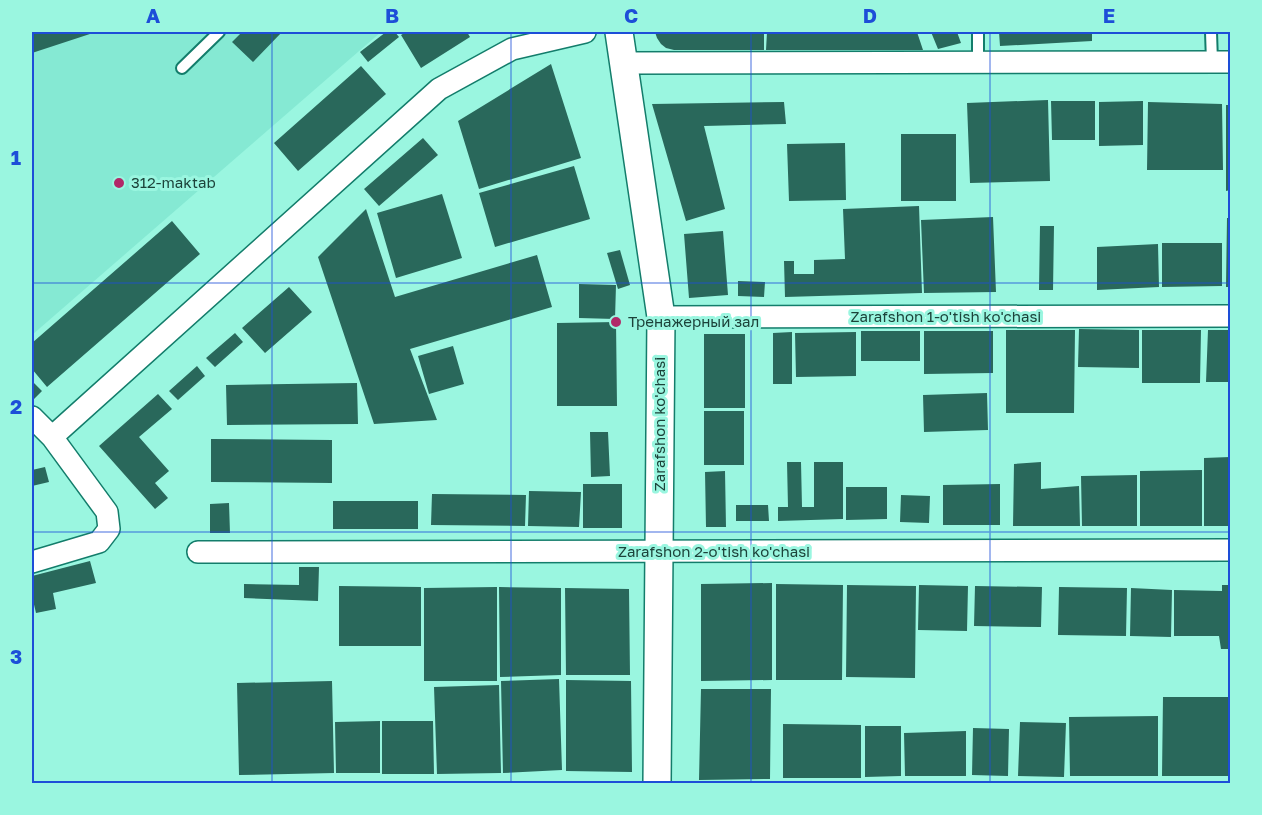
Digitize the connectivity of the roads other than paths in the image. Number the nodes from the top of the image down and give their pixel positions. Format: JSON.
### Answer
{"nodes":[{"id":1,"x":219,"y":32,"type":"edge"},
{"id":2,"x":585,"y":32,"type":"edge"},
{"id":3,"x":619,"y":32,"type":"edge"},
{"id":4,"x":978,"y":32,"type":"edge"},
{"id":5,"x":1211,"y":32,"type":"edge"},
{"id":6,"x":1221,"y":62,"type":"edge"},
{"id":7,"x":623,"y":63,"type":"junction"},
{"id":8,"x":978,"y":63,"type":"junction"},
{"id":9,"x":182,"y":68,"type":"dead end"},
{"id":10,"x":1230,"y":316,"type":"edge"},
{"id":11,"x":661,"y":317,"type":"junction"},
{"id":12,"x":32,"y":417,"type":"edge"},
{"id":13,"x":52,"y":437,"type":"junction"},
{"id":14,"x":1230,"y":550,"type":"edge"},
{"id":15,"x":198,"y":552,"type":"dead end"},
{"id":16,"x":659,"y":552,"type":"junction"},
{"id":17,"x":32,"y":562,"type":"edge"},
{"id":18,"x":657,"y":783,"type":"edge"}],
"edges":[{"from":1,"to":9,"type":"lane"},
{"from":2,"to":13,"type":"street"},
{"from":3,"to":7,"type":"street","name":"Zarafshon ko'chasi"},
{"from":4,"to":8,"type":"lane"},
{"from":5,"to":6,"type":"lane"},
{"from":6,"to":8,"type":"street"},
{"from":7,"to":8,"type":"street"},
{"from":7,"to":11,"type":"street","name":"Zarafshon ko'chasi"},
{"from":10,"to":11,"type":"street","name":"Zarafshon 1-o'tish ko'chasi"},
{"from":11,"to":16,"type":"street","name":"Zarafshon ko'chasi"},
{"from":12,"to":13,"type":"street"},
{"from":13,"to":17,"type":"street"},
{"from":14,"to":16,"type":"street","name":"Zarafshon 2-o'tish ko'chasi"},
{"from":15,"to":16,"type":"street","name":"Zarafshon 2-o'tish ko'chasi"},
{"from":16,"to":18,"type":"street","name":"Zarafshon ko'chasi"}]}
